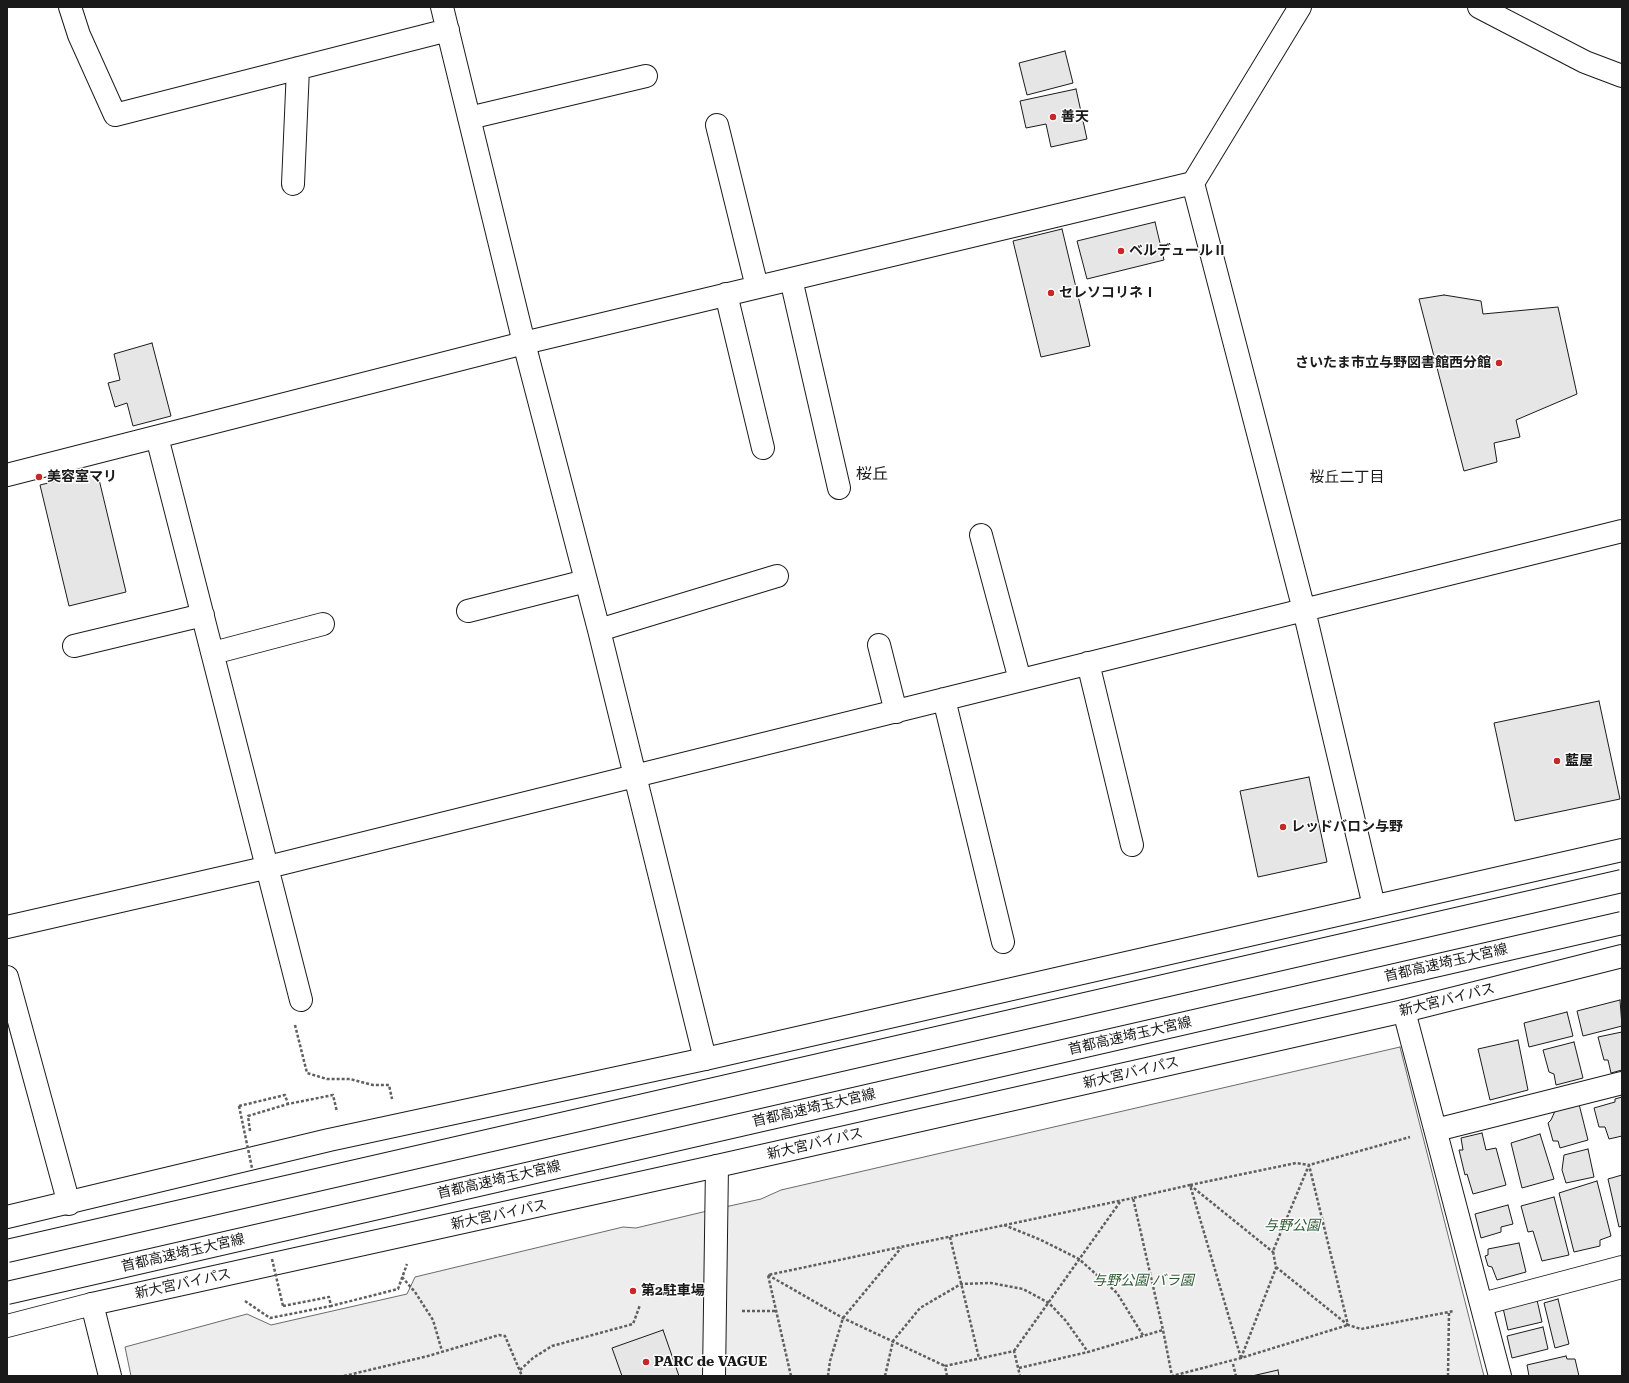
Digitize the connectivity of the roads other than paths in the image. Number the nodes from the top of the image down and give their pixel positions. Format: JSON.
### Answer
{"nodes":[{"id":1,"x":70,"y":7,"type":"edge"},
{"id":2,"x":442,"y":7,"type":"edge"},
{"id":3,"x":1300,"y":7,"type":"edge"},
{"id":4,"x":1479,"y":7,"type":"edge"},
{"id":5,"x":448,"y":30,"type":"junction"},
{"id":6,"x":298,"y":68,"type":"junction"},
{"id":7,"x":646,"y":76,"type":"dead end"},
{"id":8,"x":1622,"y":76,"type":"edge"},
{"id":9,"x":469,"y":118,"type":"junction"},
{"id":10,"x":717,"y":125,"type":"dead end"},
{"id":11,"x":1193,"y":183,"type":"junction"},
{"id":12,"x":293,"y":184,"type":"dead end"},
{"id":13,"x":791,"y":279,"type":"junction"},
{"id":14,"x":757,"y":287,"type":"junction"},
{"id":15,"x":726,"y":294,"type":"junction"},
{"id":16,"x":524,"y":343,"type":"junction"},
{"id":17,"x":157,"y":437,"type":"junction"},
{"id":18,"x":763,"y":448,"type":"dead end"},
{"id":19,"x":7,"y":475,"type":"edge"},
{"id":20,"x":839,"y":488,"type":"dead end"},
{"id":21,"x":1622,"y":531,"type":"edge"},
{"id":22,"x":981,"y":535,"type":"dead end"},
{"id":23,"x":777,"y":576,"type":"dead end"},
{"id":24,"x":586,"y":581,"type":"junction"},
{"id":25,"x":468,"y":610,"type":"dead end"},
{"id":26,"x":1304,"y":610,"type":"junction"},
{"id":27,"x":204,"y":615,"type":"junction"},
{"id":28,"x":323,"y":624,"type":"dead end"},
{"id":29,"x":599,"y":630,"type":"junction"},
{"id":30,"x":879,"y":645,"type":"dead end"},
{"id":31,"x":74,"y":646,"type":"dead end"},
{"id":32,"x":214,"y":653,"type":"junction"},
{"id":33,"x":1088,"y":663,"type":"junction"},
{"id":34,"x":1020,"y":680,"type":"junction"},
{"id":35,"x":944,"y":699,"type":"junction"},
{"id":36,"x":896,"y":712,"type":"junction"},
{"id":37,"x":634,"y":776,"type":"junction"},
{"id":38,"x":1132,"y":846,"type":"dead end"},
{"id":39,"x":1622,"y":850,"type":"edge"},
{"id":40,"x":267,"y":867,"type":"junction"},
{"id":41,"x":1622,"y":881,"type":"edge"},
{"id":42,"x":1374,"y":906,"type":"junction"},
{"id":43,"x":1622,"y":923,"type":"edge"},
{"id":44,"x":7,"y":927,"type":"edge"},
{"id":45,"x":1003,"y":942,"type":"dead end"},
{"id":46,"x":1622,"y":956,"type":"edge"},
{"id":47,"x":7,"y":977,"type":"edge"},
{"id":48,"x":300,"y":1000,"type":"dead end"},
{"id":49,"x":1404,"y":1011,"type":"junction"},
{"id":50,"x":705,"y":1059,"type":"junction"},
{"id":51,"x":1622,"y":1083,"type":"edge"},
{"id":52,"x":1436,"y":1130,"type":"junction"},
{"id":53,"x":717,"y":1166,"type":"junction"},
{"id":54,"x":69,"y":1204,"type":"junction"},
{"id":55,"x":7,"y":1217,"type":"edge"},
{"id":56,"x":7,"y":1251,"type":"edge"},
{"id":57,"x":1622,"y":1267,"type":"edge"},
{"id":58,"x":7,"y":1293,"type":"edge"},
{"id":59,"x":92,"y":1304,"type":"junction"},
{"id":60,"x":1482,"y":1304,"type":"junction"},
{"id":61,"x":7,"y":1326,"type":"edge"},
{"id":62,"x":110,"y":1376,"type":"edge"},
{"id":63,"x":714,"y":1376,"type":"edge"},
{"id":64,"x":1500,"y":1376,"type":"edge"}],
"edges":[{"from":1,"to":6,"type":"main road"},
{"from":2,"to":5,"type":"main road"},
{"from":3,"to":11,"type":"main road"},
{"from":4,"to":8,"type":"main road"},
{"from":5,"to":6,"type":"main road"},
{"from":5,"to":9,"type":"main road"},
{"from":6,"to":12,"type":"main road"},
{"from":7,"to":9,"type":"main road"},
{"from":9,"to":16,"type":"main road"},
{"from":10,"to":14,"type":"main road"},
{"from":11,"to":13,"type":"main road"},
{"from":11,"to":26,"type":"main road"},
{"from":13,"to":14,"type":"main road"},
{"from":13,"to":20,"type":"main road"},
{"from":14,"to":15,"type":"main road"},
{"from":15,"to":16,"type":"main road"},
{"from":15,"to":18,"type":"main road"},
{"from":16,"to":17,"type":"main road"},
{"from":16,"to":24,"type":"main road"},
{"from":17,"to":19,"type":"main road"},
{"from":17,"to":27,"type":"main road"},
{"from":21,"to":26,"type":"main road"},
{"from":22,"to":34,"type":"main road"},
{"from":23,"to":29,"type":"main road"},
{"from":24,"to":25,"type":"main road"},
{"from":24,"to":29,"type":"main road"},
{"from":26,"to":33,"type":"main road"},
{"from":26,"to":42,"type":"main road"},
{"from":27,"to":31,"type":"main road"},
{"from":27,"to":32,"type":"main road"},
{"from":28,"to":32,"type":"main road"},
{"from":29,"to":37,"type":"main road"},
{"from":30,"to":36,"type":"main road"},
{"from":32,"to":40,"type":"main road"},
{"from":33,"to":34,"type":"main road"},
{"from":33,"to":38,"type":"main road"},
{"from":34,"to":35,"type":"main road"},
{"from":35,"to":36,"type":"main road"},
{"from":35,"to":45,"type":"main road"},
{"from":36,"to":37,"type":"main road"},
{"from":37,"to":40,"type":"main road"},
{"from":37,"to":50,"type":"main road"},
{"from":39,"to":42,"type":"main road"},
{"from":40,"to":44,"type":"main road"},
{"from":40,"to":48,"type":"main road"},
{"from":41,"to":56,"type":"main road","bridge":true},
{"from":42,"to":50,"type":"main road"},
{"from":43,"to":58,"type":"main road","name":"首都高速埼玉大宮線","bridge":true},
{"from":46,"to":49,"type":"main road","name":"新大宮バイパス"},
{"from":47,"to":54,"type":"main road"},
{"from":49,"to":52,"type":"main road"},
{"from":49,"to":53,"type":"main road","name":"新大宮バイパス"},
{"from":50,"to":54,"type":"main road"},
{"from":51,"to":52,"type":"main road"},
{"from":52,"to":60,"type":"main road"},
{"from":53,"to":59,"type":"main road","name":"新大宮バイパス"},
{"from":53,"to":63,"type":"main road"},
{"from":54,"to":55,"type":"main road"},
{"from":57,"to":60,"type":"main road"},
{"from":59,"to":61,"type":"main road","name":"新大宮バイパス"},
{"from":59,"to":62,"type":"main road"},
{"from":60,"to":64,"type":"main road"}]}
